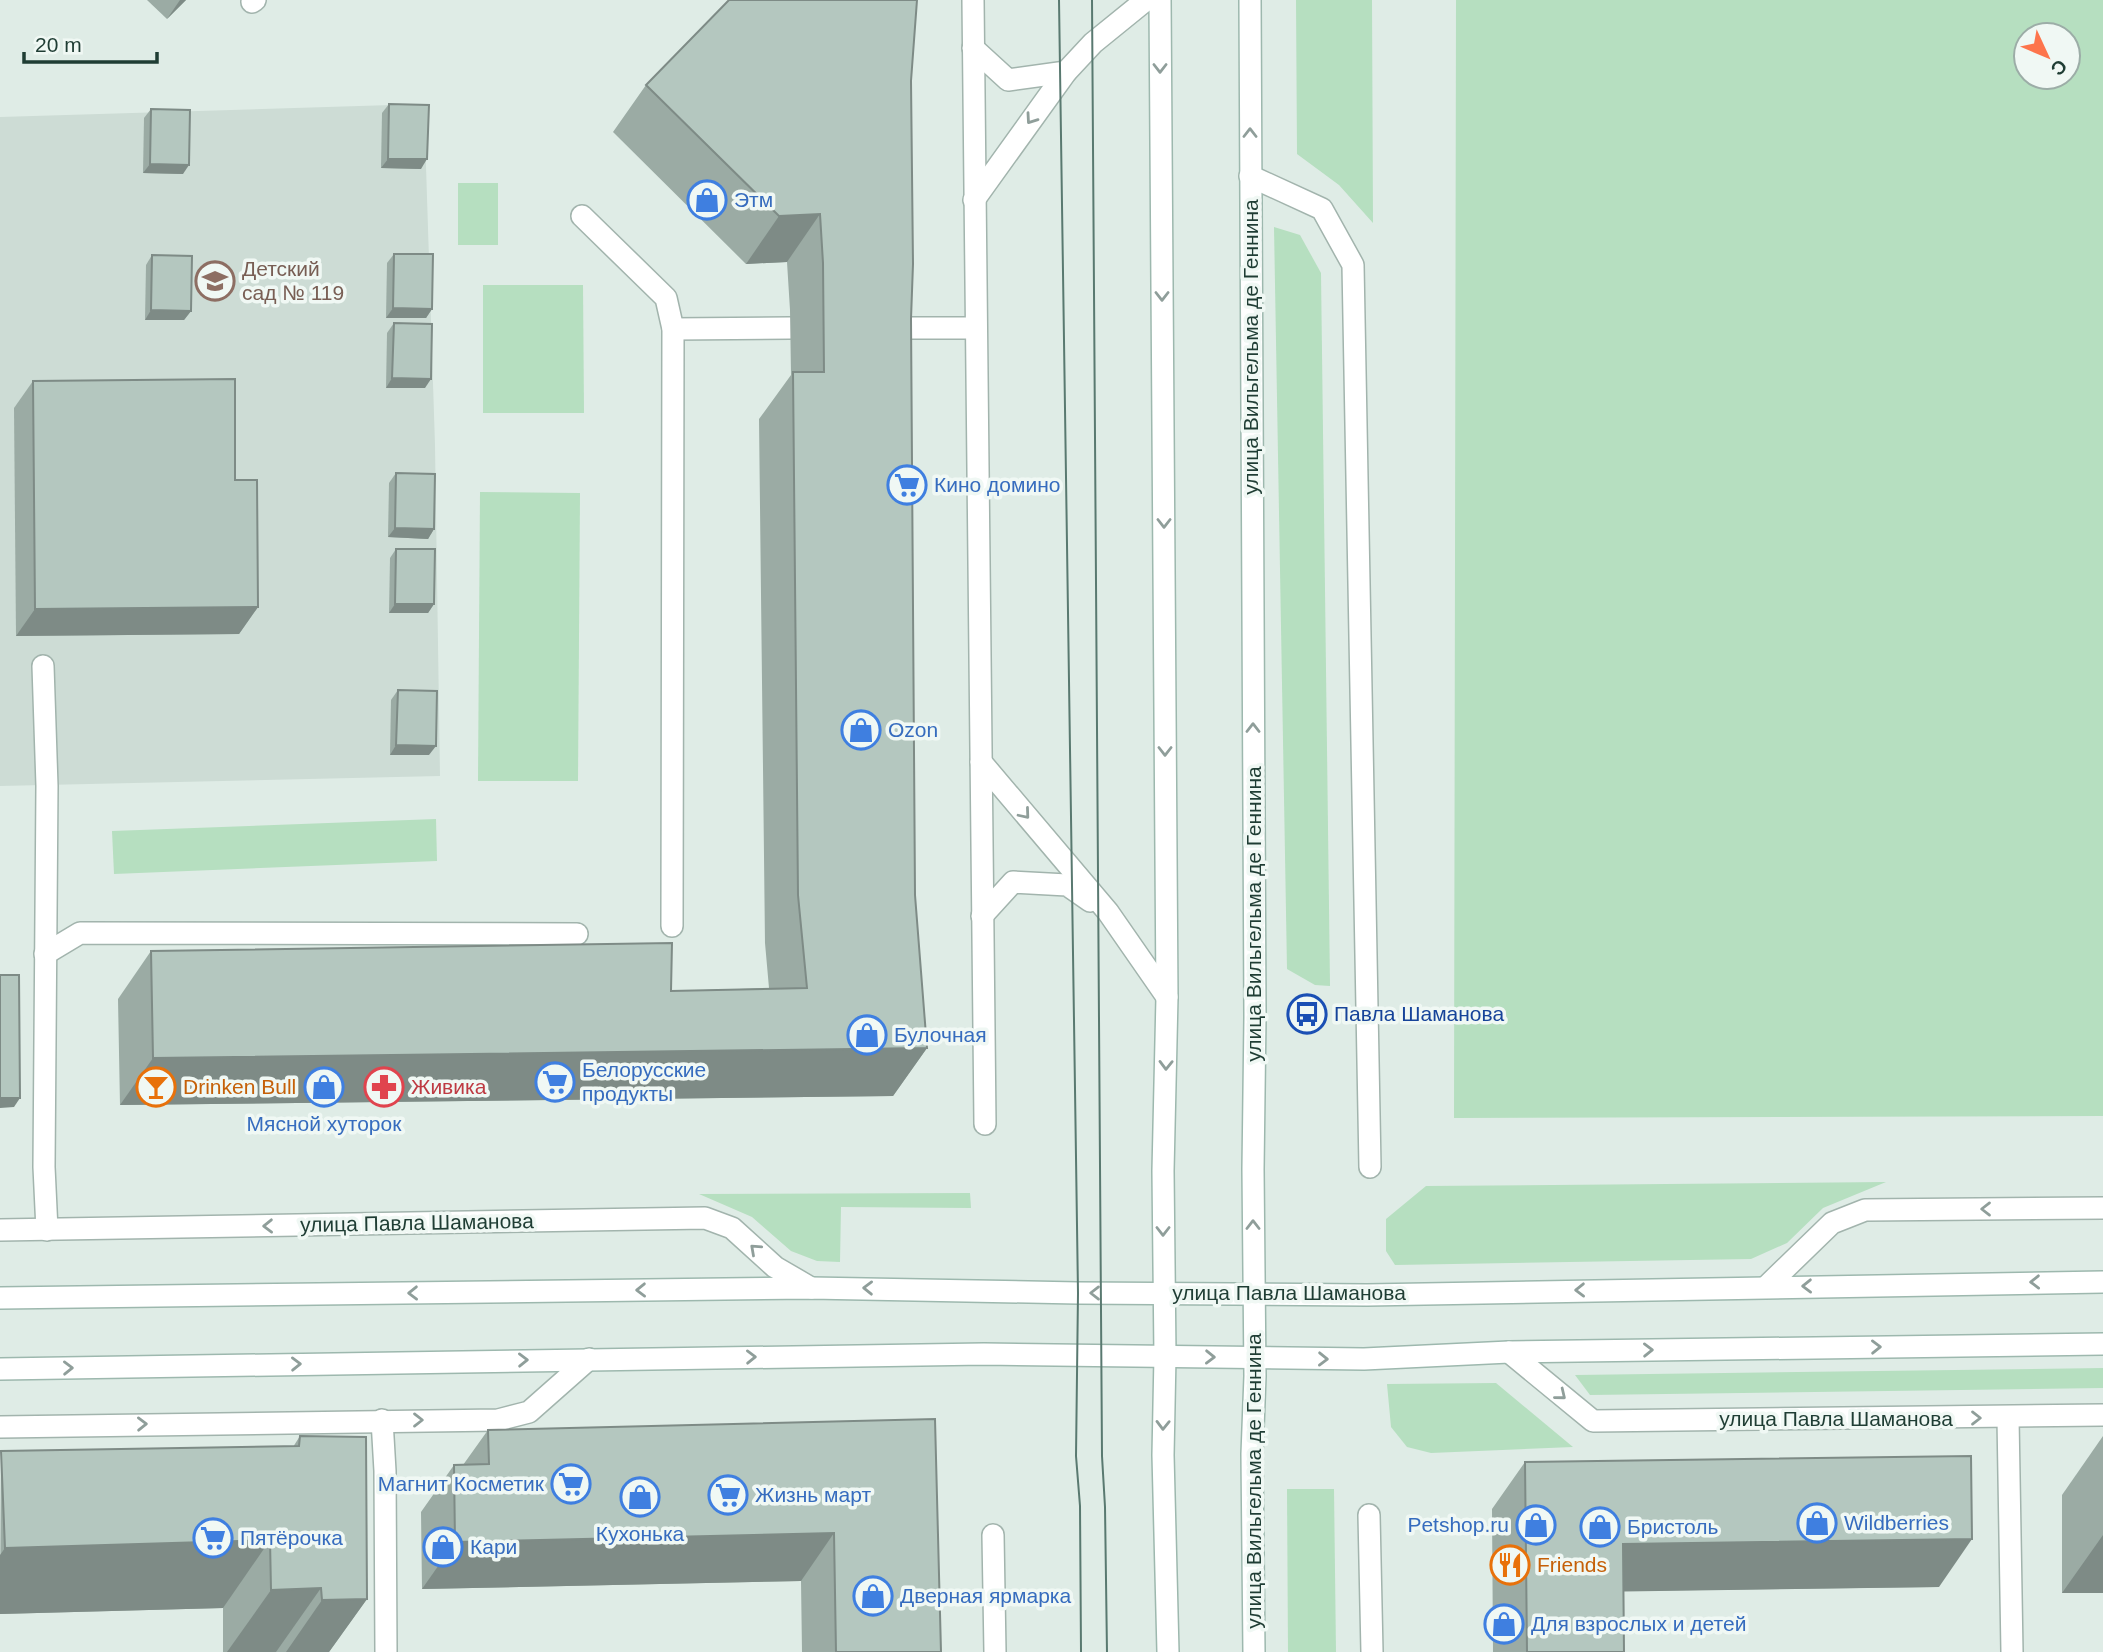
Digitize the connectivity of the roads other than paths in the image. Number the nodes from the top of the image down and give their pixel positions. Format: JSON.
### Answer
{"nodes":[{"id":1,"x":972,"y":0,"type":"edge"},
{"id":2,"x":1146,"y":0,"type":"edge"},
{"id":3,"x":1160,"y":0,"type":"edge"},
{"id":4,"x":1250,"y":0,"type":"edge"},
{"id":5,"x":973,"y":48,"type":"junction"},
{"id":6,"x":1066,"y":72,"type":"junction"},
{"id":7,"x":1250,"y":177,"type":"junction"},
{"id":8,"x":974,"y":200,"type":"junction"},
{"id":9,"x":582,"y":216,"type":"dead end"},
{"id":10,"x":673,"y":328,"type":"junction"},
{"id":11,"x":790,"y":328,"type":"dead end"},
{"id":12,"x":879,"y":328,"type":"edge"},
{"id":13,"x":976,"y":328,"type":"junction"},
{"id":14,"x":43,"y":666,"type":"dead end"},
{"id":15,"x":981,"y":762,"type":"junction"},
{"id":16,"x":1108,"y":912,"type":"junction"},
{"id":17,"x":982,"y":916,"type":"junction"},
{"id":18,"x":672,"y":926,"type":"dead end"},
{"id":19,"x":577,"y":934,"type":"dead end"},
{"id":20,"x":45,"y":954,"type":"junction"},
{"id":21,"x":1167,"y":997,"type":"junction"},
{"id":22,"x":985,"y":1124,"type":"dead end"},
{"id":23,"x":1370,"y":1167,"type":"dead end"},
{"id":24,"x":2103,"y":1209,"type":"edge"},
{"id":25,"x":0,"y":1230,"type":"edge"},
{"id":26,"x":47,"y":1230,"type":"junction"},
{"id":27,"x":2103,"y":1282,"type":"edge"},
{"id":28,"x":1767,"y":1286,"type":"junction"},
{"id":29,"x":811,"y":1288,"type":"junction"},
{"id":30,"x":1164,"y":1292,"type":"junction"},
{"id":31,"x":1254,"y":1294,"type":"junction"},
{"id":32,"x":0,"y":1298,"type":"edge"},
{"id":33,"x":2103,"y":1344,"type":"edge"},
{"id":34,"x":1509,"y":1352,"type":"junction"},
{"id":35,"x":1165,"y":1356,"type":"junction"},
{"id":36,"x":1255,"y":1358,"type":"junction"},
{"id":37,"x":589,"y":1359,"type":"junction"},
{"id":38,"x":0,"y":1369,"type":"edge"},
{"id":39,"x":2103,"y":1415,"type":"edge"},
{"id":40,"x":2008,"y":1418,"type":"junction"},
{"id":41,"x":382,"y":1420,"type":"junction"},
{"id":42,"x":0,"y":1427,"type":"edge"},
{"id":43,"x":1369,"y":1515,"type":"dead end"},
{"id":44,"x":993,"y":1535,"type":"dead end"},
{"id":45,"x":386,"y":1652,"type":"edge"},
{"id":46,"x":995,"y":1652,"type":"edge"},
{"id":47,"x":1168,"y":1652,"type":"edge"},
{"id":48,"x":1254,"y":1652,"type":"edge"},
{"id":49,"x":1372,"y":1652,"type":"edge"},
{"id":50,"x":2012,"y":1652,"type":"edge"}],
"edges":[{"from":1,"to":5,"type":"street"},
{"from":2,"to":6,"type":"street"},
{"from":3,"to":21,"type":"street","one_way":true},
{"from":7,"to":4,"type":"street","name":"улица Вильгельма де Геннина","one_way":true},
{"from":5,"to":6,"type":"street"},
{"from":5,"to":8,"type":"street"},
{"from":6,"to":8,"type":"street","one_way":true},
{"from":7,"to":23,"type":"street","name":"улица Вильгельма де Геннина"},
{"from":31,"to":7,"type":"street","name":"улица Вильгельма де Геннина","one_way":true},
{"from":8,"to":13,"type":"street"},
{"from":9,"to":10,"type":"street"},
{"from":10,"to":11,"type":"street"},
{"from":10,"to":18,"type":"street"},
{"from":12,"to":13,"type":"street"},
{"from":13,"to":15,"type":"street"},
{"from":14,"to":20,"type":"street"},
{"from":15,"to":16,"type":"street","one_way":true},
{"from":15,"to":17,"type":"street"},
{"from":16,"to":17,"type":"street"},
{"from":16,"to":21,"type":"street"},
{"from":17,"to":22,"type":"street"},
{"from":19,"to":20,"type":"street"},
{"from":20,"to":26,"type":"street"},
{"from":21,"to":30,"type":"street","one_way":true},
{"from":24,"to":28,"type":"street","one_way":true},
{"from":25,"to":26,"type":"street","name":"улица Павла Шаманова"},
{"from":29,"to":26,"type":"street","name":"улица Павла Шаманова","one_way":true},
{"from":27,"to":28,"type":"street","name":"улица Павла Шаманова","one_way":true},
{"from":28,"to":31,"type":"street","name":"улица Павла Шаманова","one_way":true},
{"from":30,"to":29,"type":"street","name":"улица Павла Шаманова","one_way":true},
{"from":29,"to":32,"type":"street","name":"улица Павла Шаманова","one_way":true},
{"from":30,"to":31,"type":"street","name":"улица Павла Шаманова"},
{"from":30,"to":35,"type":"street"},
{"from":31,"to":36,"type":"street","name":"улица Вильгельма де Геннина"},
{"from":34,"to":33,"type":"street","one_way":true},
{"from":36,"to":34,"type":"street","one_way":true},
{"from":34,"to":40,"type":"street","name":"улица Павла Шаманова","one_way":true},
{"from":35,"to":36,"type":"street","one_way":true},
{"from":37,"to":35,"type":"street","one_way":true},
{"from":35,"to":47,"type":"street","one_way":true},
{"from":36,"to":48,"type":"street","name":"улица Вильгельма де Геннина"},
{"from":38,"to":37,"type":"street","one_way":true},
{"from":41,"to":37,"type":"street","one_way":true},
{"from":39,"to":40,"type":"street","name":"улица Павла Шаманова"},
{"from":40,"to":50,"type":"street"},
{"from":42,"to":41,"type":"street","one_way":true},
{"from":41,"to":45,"type":"street"},
{"from":43,"to":49,"type":"street"},
{"from":44,"to":46,"type":"street"}]}
